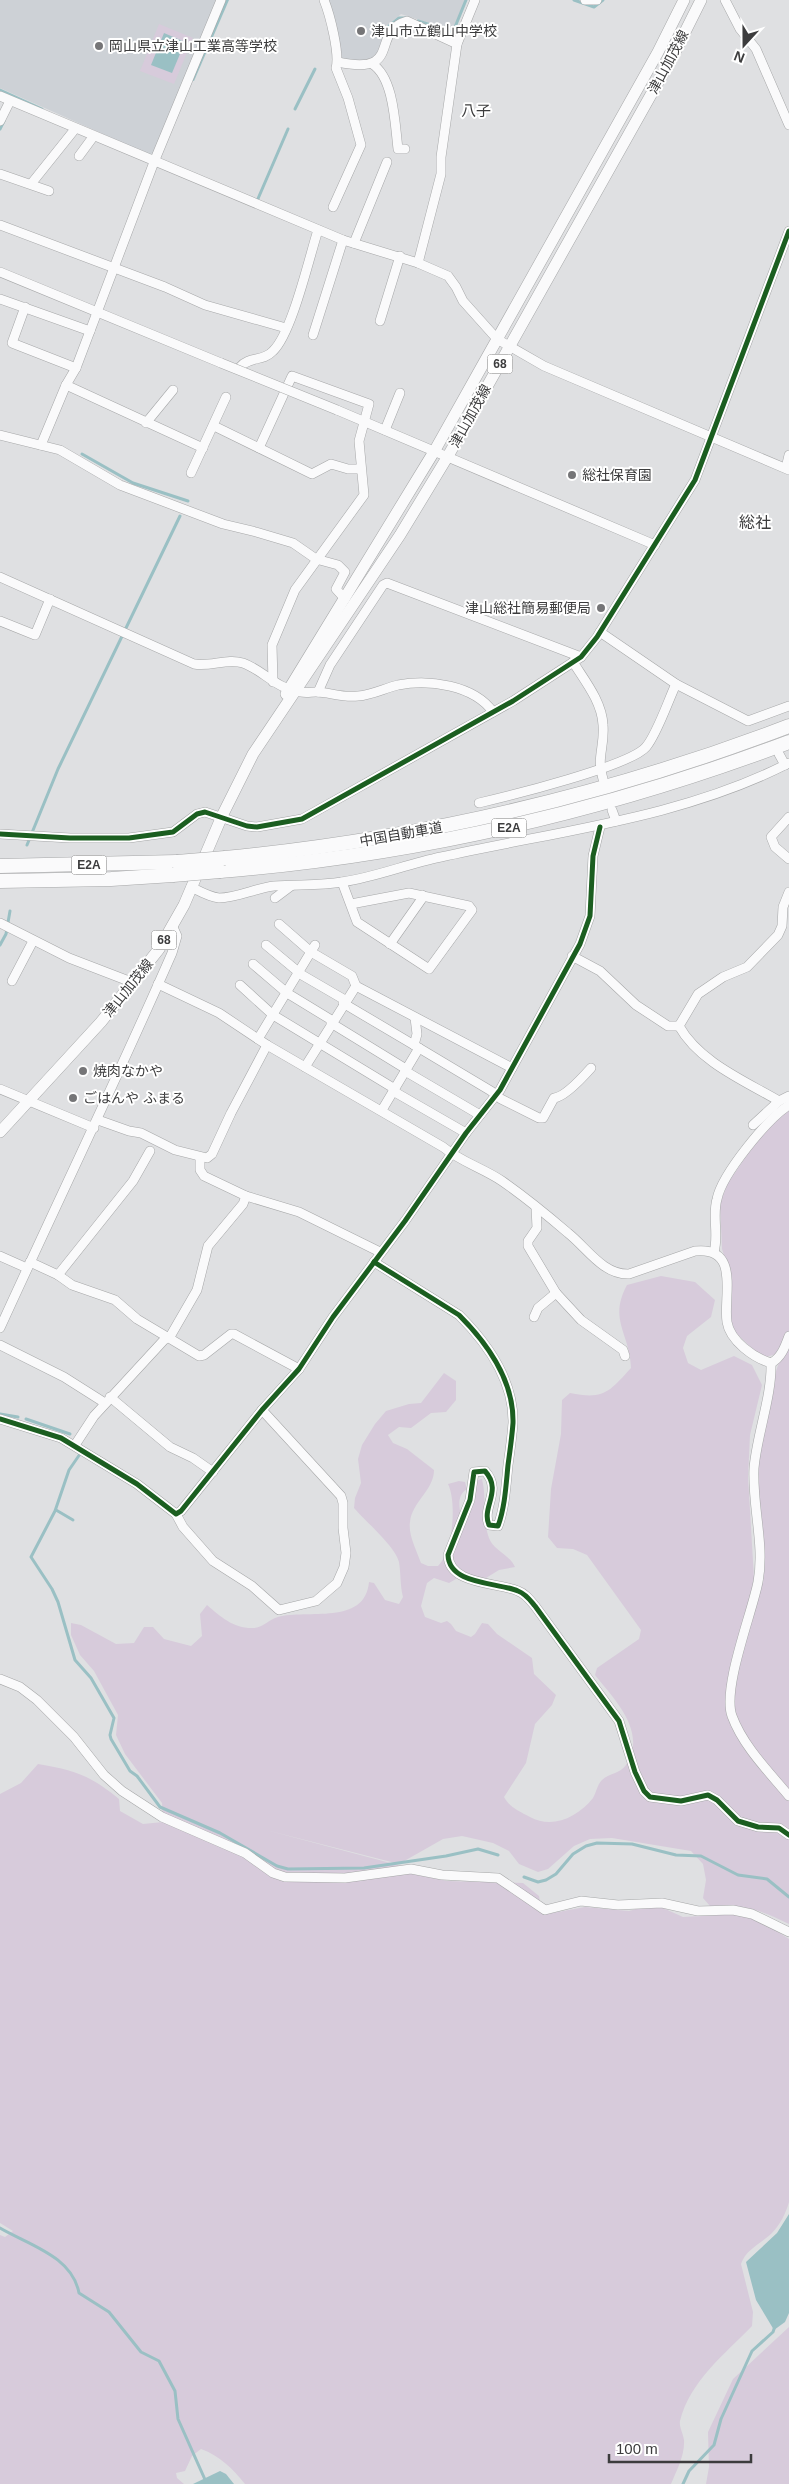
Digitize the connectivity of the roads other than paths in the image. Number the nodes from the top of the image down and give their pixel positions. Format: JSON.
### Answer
{"nodes":[{"id":1,"x":222,"y":0,"type":"edge"},
{"id":2,"x":324,"y":0,"type":"edge"},
{"id":3,"x":476,"y":0,"type":"edge"},
{"id":4,"x":585,"y":0,"type":"edge"},
{"id":5,"x":597,"y":0,"type":"edge"},
{"id":6,"x":684,"y":0,"type":"edge"},
{"id":7,"x":700,"y":0,"type":"edge"},
{"id":8,"x":725,"y":0,"type":"edge"},
{"id":9,"x":458,"y":44,"type":"junction"},
{"id":10,"x":338,"y":62,"type":"junction"},
{"id":11,"x":372,"y":64,"type":"junction"},
{"id":12,"x":0,"y":96,"type":"edge"},
{"id":13,"x":10,"y":101,"type":"junction"},
{"id":14,"x":784,"y":105,"type":"edge"},
{"id":15,"x":0,"y":121,"type":"edge"},
{"id":16,"x":789,"y":125,"type":"edge"},
{"id":17,"x":75,"y":129,"type":"junction"},
{"id":18,"x":93,"y":137,"type":"junction"},
{"id":19,"x":405,"y":149,"type":"dead end"},
{"id":20,"x":79,"y":156,"type":"dead end"},
{"id":21,"x":154,"y":162,"type":"junction"},
{"id":22,"x":387,"y":162,"type":"dead end"},
{"id":23,"x":0,"y":174,"type":"edge"},
{"id":24,"x":31,"y":184,"type":"junction"},
{"id":25,"x":49,"y":191,"type":"dead end"},
{"id":26,"x":333,"y":207,"type":"dead end"},
{"id":27,"x":0,"y":225,"type":"edge"},
{"id":28,"x":318,"y":230,"type":"junction"},
{"id":29,"x":789,"y":231,"type":"edge"},
{"id":30,"x":343,"y":240,"type":"junction"},
{"id":31,"x":354,"y":243,"type":"junction"},
{"id":32,"x":400,"y":256,"type":"junction"},
{"id":33,"x":418,"y":263,"type":"junction"},
{"id":34,"x":115,"y":268,"type":"junction"},
{"id":35,"x":0,"y":272,"type":"edge"},
{"id":36,"x":0,"y":299,"type":"edge"},
{"id":37,"x":25,"y":307,"type":"junction"},
{"id":38,"x":98,"y":313,"type":"junction"},
{"id":39,"x":380,"y":322,"type":"dead end"},
{"id":40,"x":286,"y":328,"type":"junction"},
{"id":41,"x":90,"y":331,"type":"junction"},
{"id":42,"x":313,"y":335,"type":"dead end"},
{"id":43,"x":497,"y":339,"type":"junction"},
{"id":44,"x":510,"y":347,"type":"junction"},
{"id":45,"x":240,"y":367,"type":"dead end"},
{"id":46,"x":76,"y":368,"type":"junction"},
{"id":47,"x":66,"y":385,"type":"junction"},
{"id":48,"x":173,"y":390,"type":"dead end"},
{"id":49,"x":400,"y":393,"type":"dead end"},
{"id":50,"x":226,"y":398,"type":"dead end"},
{"id":51,"x":366,"y":422,"type":"junction"},
{"id":52,"x":146,"y":423,"type":"junction"},
{"id":53,"x":214,"y":426,"type":"junction"},
{"id":54,"x":385,"y":430,"type":"junction"},
{"id":55,"x":0,"y":434,"type":"edge"},
{"id":56,"x":713,"y":438,"type":"junction"},
{"id":57,"x":41,"y":444,"type":"junction"},
{"id":58,"x":202,"y":448,"type":"junction"},
{"id":59,"x":259,"y":448,"type":"junction"},
{"id":60,"x":434,"y":450,"type":"junction"},
{"id":61,"x":789,"y":455,"type":"edge"},
{"id":62,"x":448,"y":456,"type":"junction"},
{"id":63,"x":360,"y":469,"type":"junction"},
{"id":64,"x":787,"y":469,"type":"edge"},
{"id":65,"x":191,"y":473,"type":"dead end"},
{"id":66,"x":656,"y":545,"type":"junction"},
{"id":67,"x":316,"y":559,"type":"junction"},
{"id":68,"x":0,"y":577,"type":"edge"},
{"id":69,"x":50,"y":599,"type":"junction"},
{"id":70,"x":345,"y":599,"type":"junction"},
{"id":71,"x":0,"y":621,"type":"edge"},
{"id":72,"x":600,"y":632,"type":"junction"},
{"id":73,"x":577,"y":660,"type":"junction"},
{"id":74,"x":273,"y":682,"type":"junction"},
{"id":75,"x":676,"y":684,"type":"junction"},
{"id":76,"x":292,"y":690,"type":"junction"},
{"id":77,"x":318,"y":692,"type":"junction"},
{"id":78,"x":789,"y":706,"type":"edge"},
{"id":79,"x":493,"y":712,"type":"junction"},
{"id":80,"x":789,"y":726,"type":"edge"},
{"id":81,"x":789,"y":742,"type":"edge"},
{"id":82,"x":779,"y":754,"type":"dead end"},
{"id":83,"x":787,"y":764,"type":"edge"},
{"id":84,"x":600,"y":769,"type":"junction"},
{"id":85,"x":603,"y":779,"type":"dead end"},
{"id":86,"x":479,"y":803,"type":"dead end"},
{"id":87,"x":612,"y":810,"type":"dead end"},
{"id":88,"x":222,"y":816,"type":"junction"},
{"id":89,"x":789,"y":817,"type":"edge"},
{"id":90,"x":616,"y":821,"type":"junction"},
{"id":91,"x":600,"y":827,"type":"junction"},
{"id":92,"x":0,"y":834,"type":"edge"},
{"id":93,"x":789,"y":859,"type":"edge"},
{"id":94,"x":0,"y":866,"type":"edge"},
{"id":95,"x":175,"y":869,"type":"junction"},
{"id":96,"x":0,"y":881,"type":"edge"},
{"id":97,"x":342,"y":882,"type":"junction"},
{"id":98,"x":291,"y":886,"type":"junction"},
{"id":99,"x":191,"y":887,"type":"junction"},
{"id":100,"x":789,"y":892,"type":"edge"},
{"id":101,"x":422,"y":895,"type":"junction"},
{"id":102,"x":275,"y":898,"type":"dead end"},
{"id":103,"x":351,"y":904,"type":"junction"},
{"id":104,"x":279,"y":924,"type":"dead end"},
{"id":105,"x":172,"y":926,"type":"junction"},
{"id":106,"x":1,"y":928,"type":"edge"},
{"id":107,"x":34,"y":941,"type":"junction"},
{"id":108,"x":390,"y":944,"type":"junction"},
{"id":109,"x":266,"y":945,"type":"dead end"},
{"id":110,"x":313,"y":948,"type":"junction"},
{"id":111,"x":572,"y":956,"type":"junction"},
{"id":112,"x":252,"y":964,"type":"dead end"},
{"id":113,"x":298,"y":972,"type":"junction"},
{"id":114,"x":12,"y":981,"type":"dead end"},
{"id":115,"x":134,"y":983,"type":"junction"},
{"id":116,"x":158,"y":984,"type":"junction"},
{"id":117,"x":240,"y":985,"type":"dead end"},
{"id":118,"x":356,"y":986,"type":"junction"},
{"id":119,"x":286,"y":993,"type":"junction"},
{"id":120,"x":344,"y":1001,"type":"junction"},
{"id":121,"x":273,"y":1015,"type":"junction"},
{"id":122,"x":415,"y":1018,"type":"junction"},
{"id":123,"x":332,"y":1022,"type":"junction"},
{"id":124,"x":679,"y":1026,"type":"junction"},
{"id":125,"x":258,"y":1039,"type":"junction"},
{"id":126,"x":319,"y":1044,"type":"junction"},
{"id":127,"x":267,"y":1045,"type":"junction"},
{"id":128,"x":416,"y":1046,"type":"junction"},
{"id":129,"x":305,"y":1067,"type":"junction"},
{"id":130,"x":512,"y":1068,"type":"junction"},
{"id":131,"x":591,"y":1068,"type":"dead end"},
{"id":132,"x":406,"y":1070,"type":"junction"},
{"id":133,"x":0,"y":1089,"type":"edge"},
{"id":134,"x":394,"y":1090,"type":"junction"},
{"id":135,"x":496,"y":1095,"type":"junction"},
{"id":136,"x":789,"y":1096,"type":"edge"},
{"id":137,"x":29,"y":1100,"type":"junction"},
{"id":138,"x":779,"y":1101,"type":"junction"},
{"id":139,"x":789,"y":1104,"type":"edge"},
{"id":140,"x":382,"y":1110,"type":"junction"},
{"id":141,"x":480,"y":1115,"type":"junction"},
{"id":142,"x":96,"y":1124,"type":"junction"},
{"id":143,"x":753,"y":1125,"type":"dead end"},
{"id":144,"x":0,"y":1132,"type":"edge"},
{"id":145,"x":466,"y":1133,"type":"junction"},
{"id":146,"x":150,"y":1151,"type":"dead end"},
{"id":147,"x":451,"y":1154,"type":"junction"},
{"id":148,"x":200,"y":1157,"type":"junction"},
{"id":149,"x":246,"y":1196,"type":"junction"},
{"id":150,"x":536,"y":1207,"type":"junction"},
{"id":151,"x":380,"y":1252,"type":"junction"},
{"id":152,"x":714,"y":1252,"type":"junction"},
{"id":153,"x":0,"y":1256,"type":"edge"},
{"id":154,"x":374,"y":1262,"type":"junction"},
{"id":155,"x":29,"y":1265,"type":"junction"},
{"id":156,"x":58,"y":1275,"type":"junction"},
{"id":157,"x":556,"y":1293,"type":"junction"},
{"id":158,"x":534,"y":1318,"type":"dead end"},
{"id":159,"x":0,"y":1328,"type":"edge"},
{"id":160,"x":789,"y":1336,"type":"edge"},
{"id":161,"x":167,"y":1338,"type":"junction"},
{"id":162,"x":0,"y":1345,"type":"edge"},
{"id":163,"x":625,"y":1356,"type":"dead end"},
{"id":164,"x":771,"y":1363,"type":"junction"},
{"id":165,"x":299,"y":1369,"type":"junction"},
{"id":166,"x":107,"y":1400,"type":"junction"},
{"id":167,"x":262,"y":1410,"type":"junction"},
{"id":168,"x":0,"y":1419,"type":"edge"},
{"id":169,"x":75,"y":1445,"type":"junction"},
{"id":170,"x":212,"y":1472,"type":"junction"},
{"id":171,"x":176,"y":1514,"type":"junction"},
{"id":172,"x":0,"y":1679,"type":"edge"},
{"id":173,"x":789,"y":1796,"type":"edge"},
{"id":174,"x":789,"y":1835,"type":"edge"},
{"id":175,"x":789,"y":1932,"type":"edge"}],
"edges":[{"from":1,"to":21,"type":"street"},
{"from":2,"to":10,"type":"street"},
{"from":3,"to":9,"type":"street"},
{"from":4,"to":5,"type":"street"},
{"from":6,"to":43,"type":"main road","name":"津山加茂線","number":"68"},
{"from":7,"to":44,"type":"main road","name":"津山加茂線","number":"68"},
{"from":8,"to":14,"type":"street"},
{"from":9,"to":11,"type":"street"},
{"from":9,"to":33,"type":"street"},
{"from":10,"to":11,"type":"street"},
{"from":10,"to":26,"type":"street"},
{"from":11,"to":19,"type":"street"},
{"from":12,"to":13,"type":"street"},
{"from":13,"to":15,"type":"street"},
{"from":13,"to":17,"type":"street"},
{"from":14,"to":16,"type":"street"},
{"from":17,"to":18,"type":"street"},
{"from":17,"to":24,"type":"street"},
{"from":18,"to":20,"type":"street"},
{"from":18,"to":21,"type":"street"},
{"from":21,"to":28,"type":"street"},
{"from":21,"to":34,"type":"street"},
{"from":22,"to":31,"type":"street"},
{"from":23,"to":24,"type":"street"},
{"from":24,"to":25,"type":"street"},
{"from":27,"to":34,"type":"street"},
{"from":28,"to":30,"type":"street"},
{"from":28,"to":40,"type":"street"},
{"from":29,"to":56,"type":"street"},
{"from":30,"to":31,"type":"street"},
{"from":30,"to":42,"type":"street"},
{"from":31,"to":32,"type":"street"},
{"from":32,"to":33,"type":"street"},
{"from":32,"to":39,"type":"street"},
{"from":33,"to":43,"type":"street"},
{"from":34,"to":38,"type":"street"},
{"from":34,"to":40,"type":"street"},
{"from":35,"to":38,"type":"street"},
{"from":36,"to":37,"type":"street"},
{"from":37,"to":41,"type":"street"},
{"from":37,"to":46,"type":"street"},
{"from":38,"to":41,"type":"street"},
{"from":38,"to":51,"type":"street","bridge":true},
{"from":40,"to":45,"type":"street"},
{"from":41,"to":46,"type":"street"},
{"from":43,"to":44,"type":"street"},
{"from":43,"to":60,"type":"main road","name":"津山加茂線","number":"68"},
{"from":44,"to":56,"type":"street"},
{"from":44,"to":62,"type":"main road","name":"津山加茂線","number":"68"},
{"from":46,"to":47,"type":"street"},
{"from":47,"to":52,"type":"street"},
{"from":47,"to":57,"type":"street"},
{"from":48,"to":52,"type":"street"},
{"from":49,"to":54,"type":"street"},
{"from":50,"to":53,"type":"street"},
{"from":51,"to":54,"type":"street"},
{"from":51,"to":59,"type":"street"},
{"from":51,"to":63,"type":"street"},
{"from":52,"to":58,"type":"street"},
{"from":53,"to":58,"type":"street"},
{"from":53,"to":59,"type":"street"},
{"from":54,"to":60,"type":"street"},
{"from":55,"to":57,"type":"street"},
{"from":56,"to":64,"type":"street"},
{"from":56,"to":66,"type":"street"},
{"from":57,"to":67,"type":"street"},
{"from":58,"to":65,"type":"street"},
{"from":59,"to":63,"type":"street"},
{"from":60,"to":62,"type":"street"},
{"from":60,"to":70,"type":"main road","name":"津山加茂線","number":"68"},
{"from":61,"to":64,"type":"street"},
{"from":62,"to":66,"type":"street"},
{"from":62,"to":76,"type":"main road","name":"津山加茂線","number":"68"},
{"from":63,"to":67,"type":"street"},
{"from":66,"to":72,"type":"street"},
{"from":67,"to":70,"type":"street"},
{"from":67,"to":74,"type":"street"},
{"from":68,"to":69,"type":"street"},
{"from":69,"to":71,"type":"street"},
{"from":69,"to":74,"type":"street"},
{"from":70,"to":76,"type":"main road","name":"津山加茂線","number":"68"},
{"from":72,"to":73,"type":"street"},
{"from":72,"to":75,"type":"street"},
{"from":73,"to":77,"type":"street"},
{"from":73,"to":79,"type":"street"},
{"from":73,"to":84,"type":"street"},
{"from":74,"to":76,"type":"street"},
{"from":75,"to":78,"type":"street"},
{"from":75,"to":84,"type":"street"},
{"from":76,"to":77,"type":"street"},
{"from":76,"to":88,"type":"main road","name":"津山加茂線","number":"68"},
{"from":77,"to":79,"type":"street"},
{"from":79,"to":88,"type":"street"},
{"from":80,"to":95,"type":"highway","name":"中国自動車道","number":"E2A","bridge":true},
{"from":81,"to":95,"type":"highway","name":"中国自動車道","number":"E2A","bridge":true},
{"from":82,"to":83,"type":"street"},
{"from":83,"to":90,"type":"street"},
{"from":84,"to":85,"type":"street"},
{"from":84,"to":86,"type":"street"},
{"from":87,"to":90,"type":"street"},
{"from":88,"to":92,"type":"street"},
{"from":88,"to":99,"type":"main road","name":"津山加茂線","number":"68"},
{"from":89,"to":93,"type":"street"},
{"from":90,"to":91,"type":"street"},
{"from":91,"to":97,"type":"street"},
{"from":91,"to":111,"type":"street"},
{"from":94,"to":95,"type":"highway","name":"中国自動車道","number":"E2A"},
{"from":95,"to":96,"type":"highway","name":"中国自動車道","number":"E2A"},
{"from":97,"to":98,"type":"street"},
{"from":97,"to":103,"type":"street"},
{"from":98,"to":99,"type":"street"},
{"from":98,"to":102,"type":"street"},
{"from":99,"to":105,"type":"main road","name":"津山加茂線","number":"68"},
{"from":100,"to":124,"type":"street"},
{"from":101,"to":103,"type":"street"},
{"from":101,"to":108,"type":"street"},
{"from":101,"to":108,"type":"street"},
{"from":103,"to":108,"type":"street"},
{"from":104,"to":110,"type":"street"},
{"from":105,"to":115,"type":"main road","name":"津山加茂線","number":"68"},
{"from":105,"to":116,"type":"street"},
{"from":106,"to":107,"type":"street"},
{"from":107,"to":114,"type":"street"},
{"from":107,"to":115,"type":"street"},
{"from":109,"to":113,"type":"street"},
{"from":110,"to":113,"type":"street"},
{"from":110,"to":118,"type":"street"},
{"from":111,"to":124,"type":"street"},
{"from":111,"to":130,"type":"street"},
{"from":112,"to":119,"type":"street"},
{"from":113,"to":119,"type":"street"},
{"from":113,"to":120,"type":"street"},
{"from":115,"to":137,"type":"main road","name":"津山加茂線","number":"68"},
{"from":116,"to":125,"type":"street"},
{"from":116,"to":142,"type":"street"},
{"from":117,"to":121,"type":"street"},
{"from":118,"to":120,"type":"street"},
{"from":118,"to":122,"type":"street"},
{"from":119,"to":121,"type":"street"},
{"from":119,"to":123,"type":"street"},
{"from":120,"to":123,"type":"street"},
{"from":120,"to":128,"type":"street"},
{"from":121,"to":125,"type":"street"},
{"from":121,"to":126,"type":"street"},
{"from":122,"to":128,"type":"street"},
{"from":122,"to":130,"type":"street"},
{"from":123,"to":126,"type":"street"},
{"from":123,"to":132,"type":"street"},
{"from":124,"to":138,"type":"street"},
{"from":125,"to":127,"type":"street"},
{"from":126,"to":129,"type":"street"},
{"from":126,"to":134,"type":"street"},
{"from":127,"to":129,"type":"street"},
{"from":127,"to":148,"type":"street"},
{"from":128,"to":132,"type":"street"},
{"from":128,"to":135,"type":"street"},
{"from":129,"to":140,"type":"street"},
{"from":130,"to":135,"type":"street"},
{"from":131,"to":135,"type":"street"},
{"from":132,"to":134,"type":"street"},
{"from":132,"to":141,"type":"street"},
{"from":133,"to":137,"type":"street"},
{"from":134,"to":140,"type":"street"},
{"from":134,"to":145,"type":"street"},
{"from":135,"to":141,"type":"street"},
{"from":136,"to":138,"type":"street"},
{"from":137,"to":142,"type":"street"},
{"from":137,"to":144,"type":"main road","name":"津山加茂線","number":"68"},
{"from":138,"to":143,"type":"street"},
{"from":139,"to":152,"type":"street"},
{"from":140,"to":147,"type":"street"},
{"from":141,"to":145,"type":"street"},
{"from":142,"to":148,"type":"street"},
{"from":142,"to":155,"type":"street"},
{"from":145,"to":147,"type":"street"},
{"from":146,"to":156,"type":"street"},
{"from":147,"to":150,"type":"street"},
{"from":147,"to":151,"type":"street"},
{"from":148,"to":149,"type":"street"},
{"from":149,"to":151,"type":"street"},
{"from":149,"to":161,"type":"street"},
{"from":150,"to":152,"type":"street"},
{"from":150,"to":157,"type":"street"},
{"from":151,"to":154,"type":"street"},
{"from":152,"to":164,"type":"street"},
{"from":153,"to":155,"type":"street"},
{"from":154,"to":165,"type":"street"},
{"from":154,"to":174,"type":"street"},
{"from":155,"to":156,"type":"street"},
{"from":155,"to":159,"type":"street"},
{"from":156,"to":161,"type":"street"},
{"from":157,"to":158,"type":"street"},
{"from":157,"to":163,"type":"street"},
{"from":160,"to":164,"type":"street"},
{"from":161,"to":165,"type":"street"},
{"from":161,"to":166,"type":"street"},
{"from":162,"to":166,"type":"street"},
{"from":164,"to":173,"type":"street"},
{"from":165,"to":167,"type":"street"},
{"from":166,"to":169,"type":"street"},
{"from":166,"to":170,"type":"street"},
{"from":167,"to":170,"type":"street"},
{"from":167,"to":171,"type":"street"},
{"from":168,"to":169,"type":"street"},
{"from":169,"to":171,"type":"street"},
{"from":170,"to":171,"type":"street"},
{"from":172,"to":175,"type":"street"}]}
